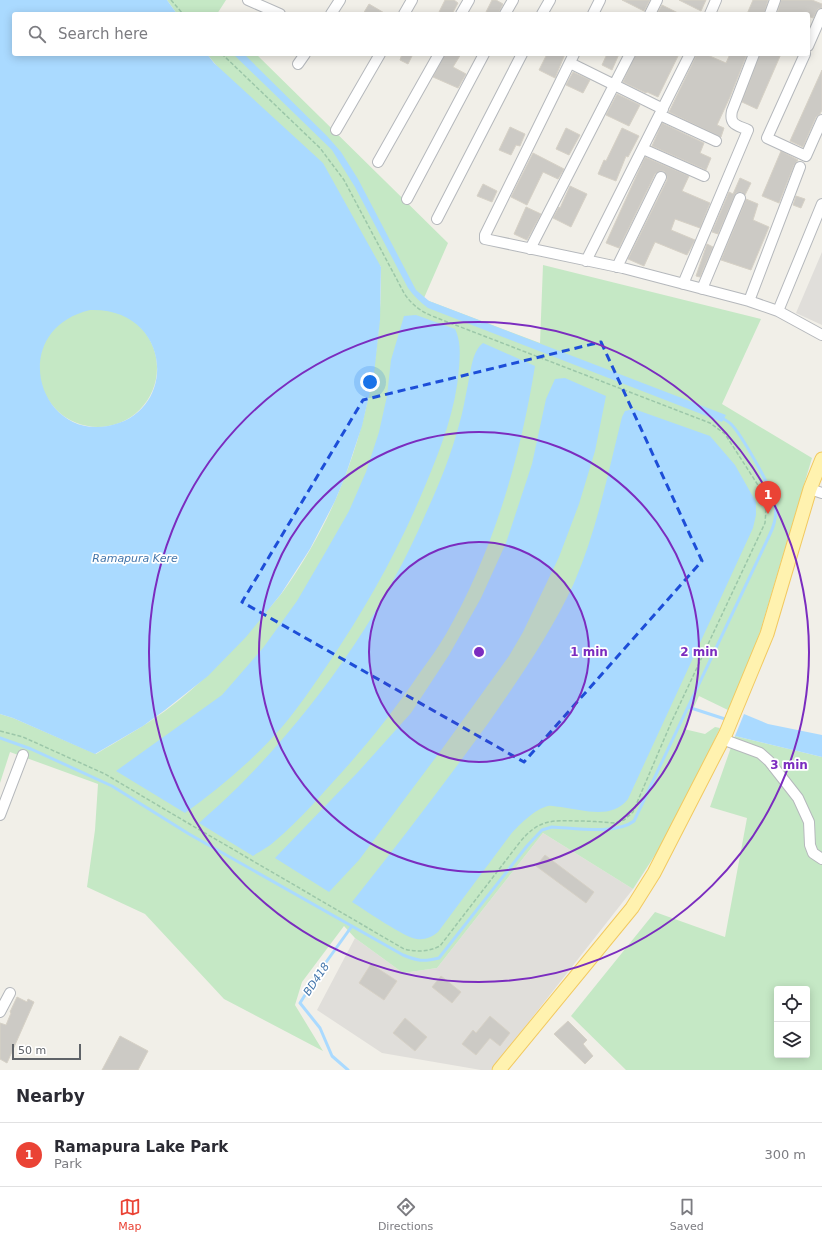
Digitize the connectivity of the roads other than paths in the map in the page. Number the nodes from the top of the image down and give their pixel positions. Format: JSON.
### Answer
{"nodes":[{"id":1,"x":248,"y":0,"type":"edge"},
{"id":2,"x":340,"y":0,"type":"edge"},
{"id":3,"x":412,"y":0,"type":"edge"},
{"id":4,"x":469,"y":0,"type":"edge"},
{"id":5,"x":513,"y":0,"type":"edge"},
{"id":6,"x":550,"y":0,"type":"edge"},
{"id":7,"x":600,"y":0,"type":"edge"},
{"id":8,"x":657,"y":0,"type":"edge"},
{"id":9,"x":716,"y":0,"type":"edge"},
{"id":10,"x":775,"y":0,"type":"edge"},
{"id":11,"x":275,"y":12,"type":"edge"},
{"id":12,"x":332,"y":12,"type":"edge"},
{"id":13,"x":405,"y":12,"type":"edge"},
{"id":14,"x":462,"y":12,"type":"edge"},
{"id":15,"x":506,"y":12,"type":"edge"},
{"id":16,"x":543,"y":12,"type":"edge"},
{"id":17,"x":595,"y":12,"type":"edge"},
{"id":18,"x":651,"y":12,"type":"edge"},
{"id":19,"x":711,"y":12,"type":"edge"},
{"id":20,"x":771,"y":12,"type":"edge"},
{"id":21,"x":822,"y":14,"type":"edge"},
{"id":22,"x":810,"y":41,"type":"edge"},
{"id":23,"x":304,"y":56,"type":"edge"},
{"id":24,"x":379,"y":56,"type":"edge"},
{"id":25,"x":437,"y":56,"type":"edge"},
{"id":26,"x":483,"y":56,"type":"edge"},
{"id":27,"x":521,"y":56,"type":"edge"},
{"id":28,"x":629,"y":56,"type":"edge"},
{"id":29,"x":689,"y":56,"type":"edge"},
{"id":30,"x":753,"y":56,"type":"edge"},
{"id":31,"x":804,"y":56,"type":"edge"},
{"id":32,"x":572,"y":58,"type":"edge"},
{"id":33,"x":298,"y":64,"type":"dead end"},
{"id":34,"x":614,"y":85,"type":"junction"},
{"id":35,"x":662,"y":112,"type":"junction"},
{"id":36,"x":822,"y":120,"type":"edge"},
{"id":37,"x":336,"y":130,"type":"dead end"},
{"id":38,"x":716,"y":141,"type":"dead end"},
{"id":39,"x":643,"y":149,"type":"junction"},
{"id":40,"x":378,"y":162,"type":"dead end"},
{"id":41,"x":800,"y":167,"type":"dead end"},
{"id":42,"x":704,"y":176,"type":"dead end"},
{"id":43,"x":661,"y":177,"type":"dead end"},
{"id":44,"x":740,"y":198,"type":"dead end"},
{"id":45,"x":406,"y":199,"type":"dead end"},
{"id":46,"x":822,"y":204,"type":"edge"},
{"id":47,"x":437,"y":219,"type":"dead end"},
{"id":48,"x":530,"y":249,"type":"junction"},
{"id":49,"x":586,"y":261,"type":"junction"},
{"id":50,"x":617,"y":267,"type":"junction"},
{"id":51,"x":683,"y":284,"type":"junction"},
{"id":52,"x":702,"y":289,"type":"junction"},
{"id":53,"x":750,"y":301,"type":"junction"},
{"id":54,"x":778,"y":311,"type":"junction"},
{"id":55,"x":822,"y":335,"type":"edge"},
{"id":56,"x":822,"y":459,"type":"edge"},
{"id":57,"x":816,"y":491,"type":"edge"},
{"id":58,"x":724,"y":736,"type":"junction"},
{"id":59,"x":23,"y":755,"type":"dead end"},
{"id":60,"x":0,"y":815,"type":"edge"},
{"id":61,"x":822,"y":859,"type":"edge"},
{"id":62,"x":10,"y":993,"type":"dead end"},
{"id":63,"x":0,"y":1012,"type":"edge"},
{"id":64,"x":499,"y":1070,"type":"edge"}],
"edges":[{"from":1,"to":11,"type":"street"},
{"from":2,"to":12,"type":"street"},
{"from":3,"to":13,"type":"street"},
{"from":4,"to":14,"type":"street"},
{"from":5,"to":15,"type":"street"},
{"from":6,"to":16,"type":"street"},
{"from":7,"to":17,"type":"street"},
{"from":8,"to":18,"type":"street"},
{"from":9,"to":19,"type":"street"},
{"from":10,"to":20,"type":"street"},
{"from":21,"to":22,"type":"street"},
{"from":23,"to":33,"type":"street"},
{"from":24,"to":37,"type":"street"},
{"from":25,"to":40,"type":"street"},
{"from":26,"to":45,"type":"street"},
{"from":27,"to":47,"type":"street"},
{"from":28,"to":34,"type":"street"},
{"from":29,"to":35,"type":"street"},
{"from":30,"to":51,"type":"street"},
{"from":31,"to":36,"type":"street"},
{"from":32,"to":34,"type":"street"},
{"from":32,"to":48,"type":"street"},
{"from":34,"to":35,"type":"street"},
{"from":34,"to":48,"type":"street"},
{"from":35,"to":38,"type":"street"},
{"from":35,"to":39,"type":"street"},
{"from":39,"to":42,"type":"street"},
{"from":39,"to":49,"type":"street"},
{"from":41,"to":53,"type":"street"},
{"from":43,"to":50,"type":"street"},
{"from":44,"to":52,"type":"street"},
{"from":46,"to":54,"type":"street"},
{"from":48,"to":49,"type":"street"},
{"from":49,"to":50,"type":"street"},
{"from":50,"to":51,"type":"street"},
{"from":51,"to":52,"type":"street"},
{"from":52,"to":53,"type":"street"},
{"from":53,"to":54,"type":"street"},
{"from":54,"to":55,"type":"street"},
{"from":56,"to":57,"type":"main road"},
{"from":57,"to":58,"type":"main road"},
{"from":58,"to":61,"type":"street"},
{"from":58,"to":64,"type":"main road"},
{"from":59,"to":60,"type":"street"},
{"from":62,"to":63,"type":"street"}]}
